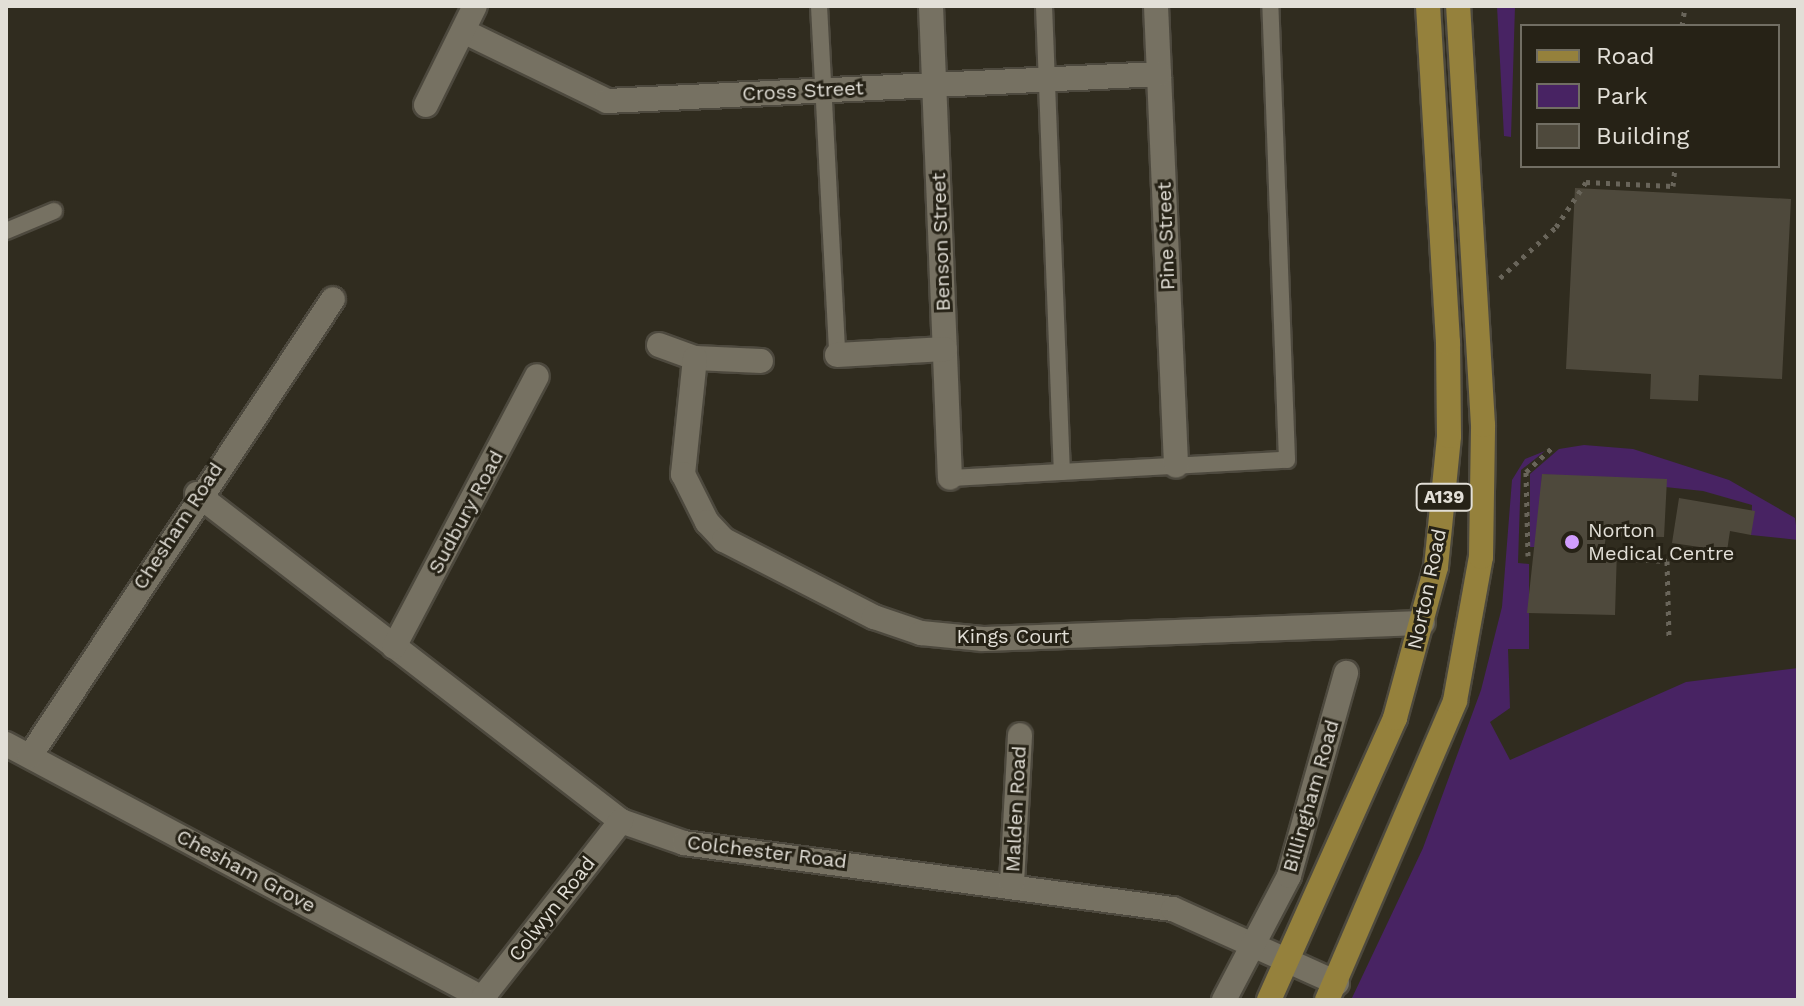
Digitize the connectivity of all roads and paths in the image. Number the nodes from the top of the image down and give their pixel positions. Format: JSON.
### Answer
{"nodes":[{"id":1,"x":475,"y":6,"type":"edge"},
{"id":2,"x":819,"y":6,"type":"edge"},
{"id":3,"x":931,"y":6,"type":"edge"},
{"id":4,"x":1044,"y":6,"type":"edge"},
{"id":5,"x":1156,"y":6,"type":"edge"},
{"id":6,"x":1270,"y":6,"type":"edge"},
{"id":7,"x":1428,"y":6,"type":"edge"},
{"id":8,"x":1458,"y":6,"type":"edge"},
{"id":9,"x":463,"y":31,"type":"junction"},
{"id":10,"x":1159,"y":74,"type":"junction"},
{"id":11,"x":1048,"y":80,"type":"junction"},
{"id":12,"x":935,"y":85,"type":"junction"},
{"id":13,"x":824,"y":91,"type":"junction"},
{"id":14,"x":426,"y":105,"type":"dead end"},
{"id":15,"x":1675,"y":168,"type":"edge"},
{"id":16,"x":54,"y":211,"type":"dead end"},
{"id":17,"x":6,"y":231,"type":"edge"},
{"id":18,"x":1505,"y":278,"type":"dead end"},
{"id":19,"x":333,"y":299,"type":"dead end"},
{"id":20,"x":659,"y":345,"type":"dead end"},
{"id":21,"x":945,"y":349,"type":"junction"},
{"id":22,"x":837,"y":355,"type":"joint"},
{"id":23,"x":695,"y":358,"type":"junction"},
{"id":24,"x":761,"y":361,"type":"dead end"},
{"id":25,"x":537,"y":376,"type":"dead end"},
{"id":26,"x":1553,"y":447,"type":"dead end"},
{"id":27,"x":1176,"y":466,"type":"junction"},
{"id":28,"x":1062,"y":472,"type":"junction"},
{"id":29,"x":950,"y":478,"type":"joint"},
{"id":30,"x":197,"y":494,"type":"junction"},
{"id":31,"x":1528,"y":556,"type":"dead end"},
{"id":32,"x":1616,"y":558,"type":"dead end"},
{"id":33,"x":1423,"y":623,"type":"junction"},
{"id":34,"x":1669,"y":639,"type":"dead end"},
{"id":35,"x":394,"y":647,"type":"junction"},
{"id":36,"x":1346,"y":673,"type":"dead end"},
{"id":37,"x":1020,"y":735,"type":"dead end"},
{"id":38,"x":6,"y":744,"type":"edge"},
{"id":39,"x":30,"y":756,"type":"junction"},
{"id":40,"x":621,"y":821,"type":"junction"},
{"id":41,"x":1012,"y":883,"type":"junction"},
{"id":42,"x":1251,"y":942,"type":"junction"},
{"id":43,"x":1286,"y":960,"type":"junction"},
{"id":44,"x":1332,"y":991,"type":"edge"},
{"id":45,"x":485,"y":999,"type":"edge"},
{"id":46,"x":1224,"y":1000,"type":"edge"},
{"id":47,"x":1269,"y":1000,"type":"edge"}],
"edges":[{"from":1,"to":9,"type":"street"},
{"from":2,"to":13,"type":"lane"},
{"from":3,"to":12,"type":"street","name":"Benson Street"},
{"from":4,"to":11,"type":"lane"},
{"from":5,"to":10,"type":"street","name":"Pine Street"},
{"from":6,"to":27,"type":"lane"},
{"from":7,"to":33,"type":"main road","name":"Norton Road","number":"A139"},
{"from":8,"to":44,"type":"main road","number":"A139"},
{"from":9,"to":13,"type":"street","name":"Cross Street"},
{"from":9,"to":14,"type":"street"},
{"from":10,"to":11,"type":"street","name":"Cross Street"},
{"from":10,"to":27,"type":"street","name":"Pine Street"},
{"from":11,"to":12,"type":"street","name":"Cross Street"},
{"from":11,"to":28,"type":"lane"},
{"from":12,"to":13,"type":"street","name":"Cross Street"},
{"from":12,"to":21,"type":"street","name":"Benson Street"},
{"from":13,"to":22,"type":"lane"},
{"from":15,"to":18,"type":"path"},
{"from":16,"to":17,"type":"lane"},
{"from":19,"to":30,"type":"street","name":"Chesham Road"},
{"from":20,"to":23,"type":"street"},
{"from":21,"to":22,"type":"street"},
{"from":21,"to":29,"type":"street","name":"Benson Street"},
{"from":23,"to":24,"type":"street"},
{"from":23,"to":33,"type":"street","name":"Kings Court"},
{"from":25,"to":35,"type":"street","name":"Sudbury Road"},
{"from":26,"to":31,"type":"path"},
{"from":27,"to":28,"type":"lane"},
{"from":28,"to":29,"type":"lane"},
{"from":30,"to":35,"type":"street","name":"Colchester Road"},
{"from":30,"to":39,"type":"street","name":"Chesham Road"},
{"from":32,"to":34,"type":"path"},
{"from":33,"to":43,"type":"main road","name":"Norton Road","number":"A139"},
{"from":35,"to":40,"type":"street","name":"Colchester Road"},
{"from":36,"to":42,"type":"street","name":"Billingham Road"},
{"from":37,"to":41,"type":"street","name":"Malden Road"},
{"from":38,"to":39,"type":"street","name":"Chesham Grove"},
{"from":39,"to":45,"type":"street","name":"Chesham Grove"},
{"from":40,"to":41,"type":"street","name":"Colchester Road"},
{"from":40,"to":45,"type":"street","name":"Colwyn Road"},
{"from":41,"to":42,"type":"street","name":"Colchester Road"},
{"from":42,"to":43,"type":"street","name":"Colchester Road"},
{"from":42,"to":46,"type":"street","name":"Billingham Road"},
{"from":43,"to":44,"type":"street","name":"Colchester Road","number":"A139"},
{"from":43,"to":47,"type":"main road","name":"Norton Road","number":"A139"}]}
